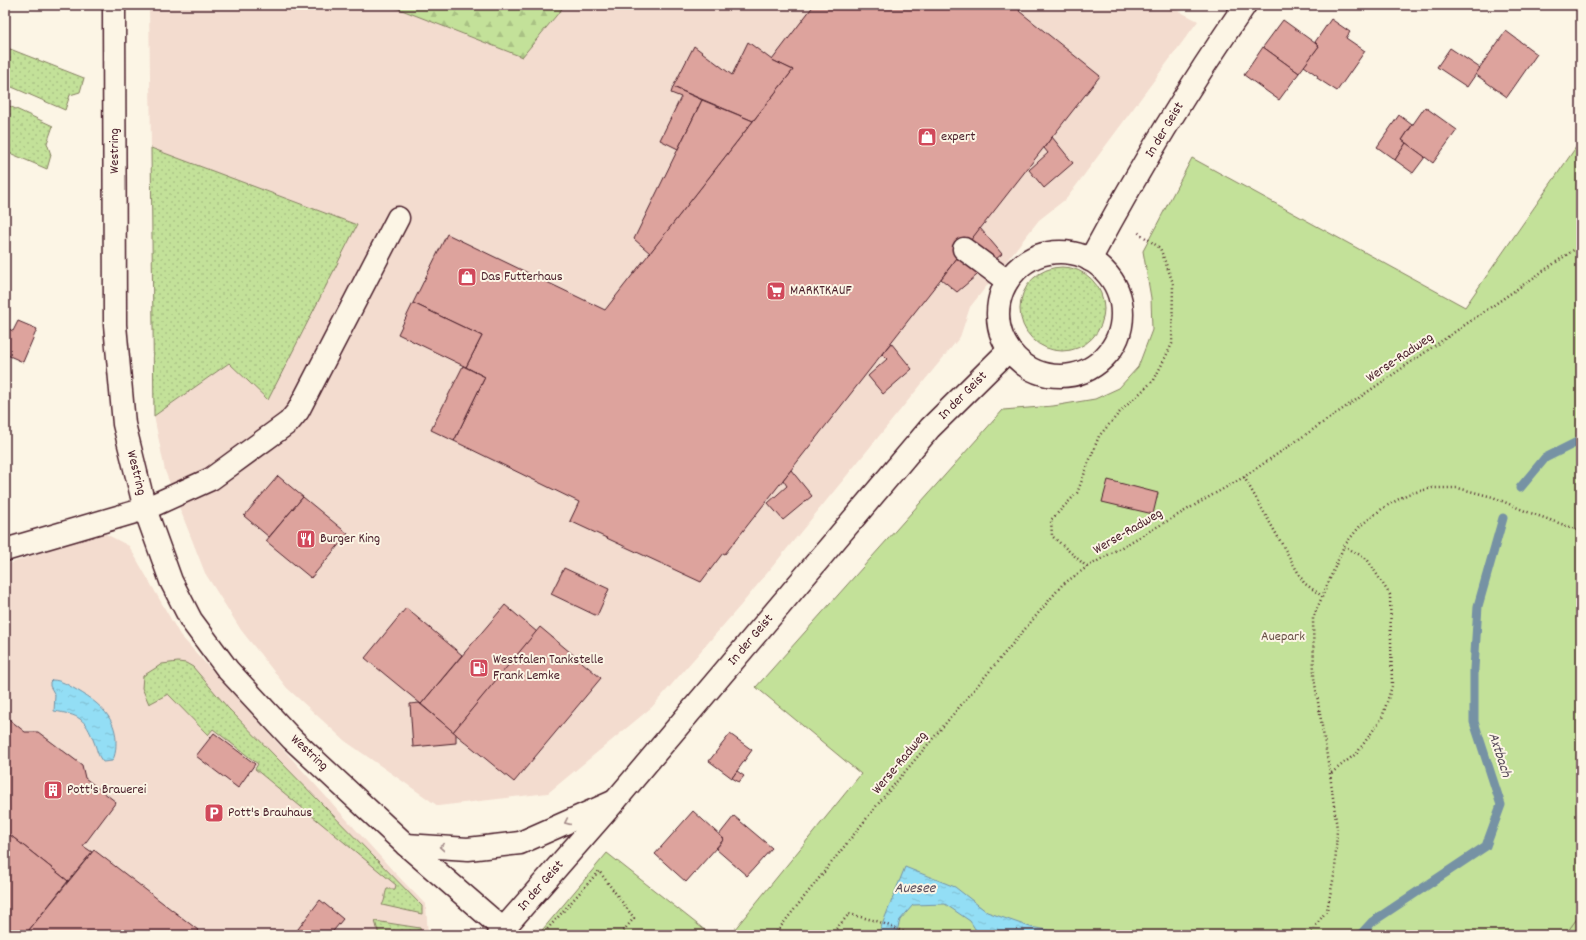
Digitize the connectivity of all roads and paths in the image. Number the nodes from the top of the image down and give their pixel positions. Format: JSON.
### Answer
{"nodes":[{"id":1,"x":114,"y":5,"type":"edge"},
{"id":2,"x":1246,"y":5,"type":"edge"},
{"id":3,"x":1114,"y":216,"type":"junction"},
{"id":4,"x":398,"y":218,"type":"dead end"},
{"id":5,"x":1581,"y":246,"type":"edge"},
{"id":6,"x":964,"y":249,"type":"dead end"},
{"id":7,"x":1090,"y":260,"type":"junction"},
{"id":8,"x":1007,"y":281,"type":"junction"},
{"id":9,"x":1009,"y":350,"type":"junction"},
{"id":10,"x":1244,"y":477,"type":"junction"},
{"id":11,"x":145,"y":509,"type":"junction"},
{"id":12,"x":1581,"y":531,"type":"edge"},
{"id":13,"x":1344,"y":546,"type":"junction"},
{"id":14,"x":5,"y":550,"type":"edge"},
{"id":15,"x":1087,"y":567,"type":"junction"},
{"id":16,"x":1322,"y":596,"type":"junction"},
{"id":17,"x":1330,"y":774,"type":"junction"},
{"id":18,"x":615,"y":801,"type":"junction"},
{"id":19,"x":406,"y":845,"type":"junction"},
{"id":20,"x":501,"y":932,"type":"edge"},
{"id":21,"x":542,"y":935,"type":"edge"},
{"id":22,"x":620,"y":935,"type":"edge"},
{"id":23,"x":774,"y":935,"type":"edge"},
{"id":24,"x":831,"y":935,"type":"edge"},
{"id":25,"x":911,"y":935,"type":"edge"},
{"id":26,"x":1309,"y":935,"type":"edge"}],
"edges":[{"from":1,"to":11,"type":"main road","name":"Westring"},
{"from":2,"to":3,"type":"main road","name":"In der Geist"},
{"from":3,"to":7,"type":"main road","name":"In der Geist"},
{"from":3,"to":15,"type":"path"},
{"from":4,"to":11,"type":"main road"},
{"from":5,"to":10,"type":"path","name":"Werse-Radweg"},
{"from":6,"to":8,"type":"main road"},
{"from":7,"to":8,"type":"main road"},
{"from":7,"to":9,"type":"main road"},
{"from":8,"to":9,"type":"main road"},
{"from":9,"to":18,"type":"main road","name":"In der Geist"},
{"from":10,"to":15,"type":"path","name":"Werse-Radweg"},
{"from":10,"to":16,"type":"path"},
{"from":11,"to":14,"type":"main road"},
{"from":11,"to":19,"type":"main road","name":"Westring"},
{"from":12,"to":13,"type":"path"},
{"from":13,"to":16,"type":"path"},
{"from":13,"to":17,"type":"path"},
{"from":15,"to":23,"type":"path","name":"Werse-Radweg"},
{"from":16,"to":17,"type":"path"},
{"from":17,"to":26,"type":"path"},
{"from":18,"to":19,"type":"main road","one_way":true},
{"from":18,"to":20,"type":"main road","name":"In der Geist"},
{"from":19,"to":20,"type":"main road","name":"Westring"},
{"from":21,"to":22,"type":"path"},
{"from":24,"to":25,"type":"path"}]}
